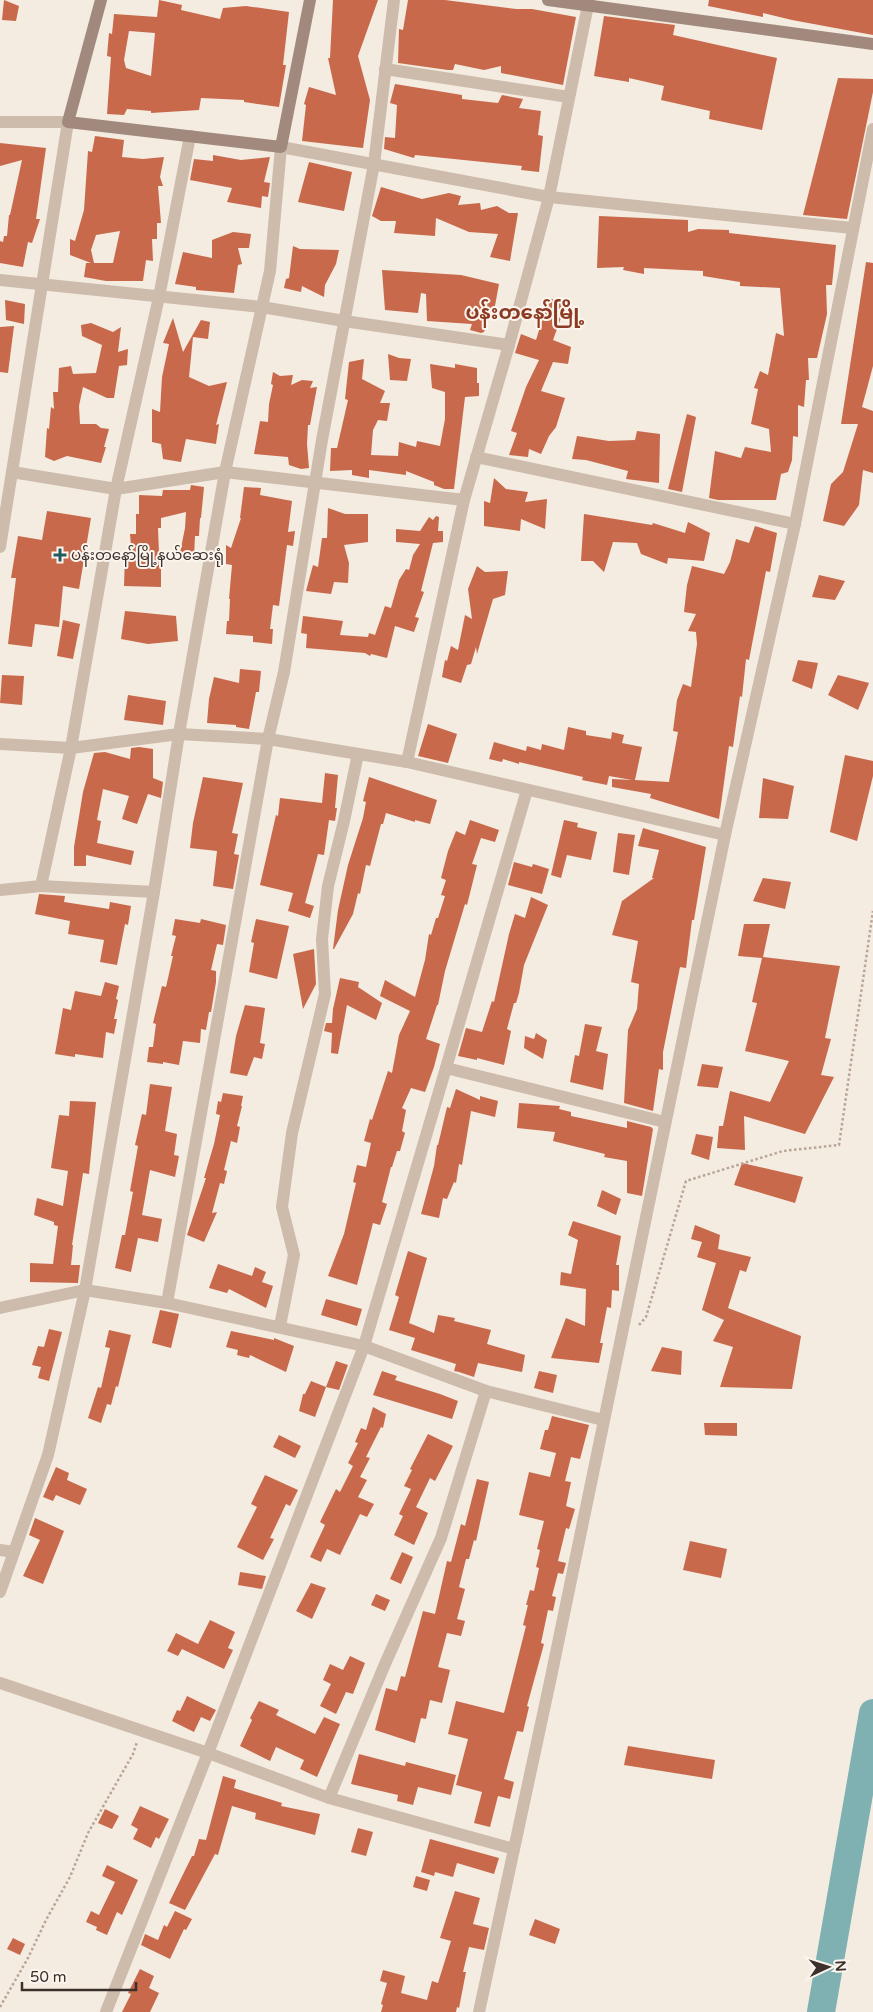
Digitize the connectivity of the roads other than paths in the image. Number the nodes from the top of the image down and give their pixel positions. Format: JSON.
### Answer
{"nodes":[{"id":1,"x":101,"y":0,"type":"edge"},
{"id":2,"x":310,"y":0,"type":"edge"},
{"id":3,"x":394,"y":0,"type":"edge"},
{"id":4,"x":548,"y":0,"type":"edge"},
{"id":5,"x":588,"y":3,"type":"edge"},
{"id":6,"x":873,"y":44,"type":"edge"},
{"id":7,"x":385,"y":69,"type":"junction"},
{"id":8,"x":569,"y":97,"type":"junction"},
{"id":9,"x":0,"y":122,"type":"edge"},
{"id":10,"x":68,"y":122,"type":"junction"},
{"id":11,"x":873,"y":129,"type":"edge"},
{"id":12,"x":190,"y":136,"type":"junction"},
{"id":13,"x":281,"y":147,"type":"junction"},
{"id":14,"x":374,"y":164,"type":"junction"},
{"id":15,"x":549,"y":197,"type":"junction"},
{"id":16,"x":852,"y":228,"type":"junction"},
{"id":17,"x":0,"y":280,"type":"edge"},
{"id":18,"x":42,"y":284,"type":"junction"},
{"id":19,"x":158,"y":297,"type":"junction"},
{"id":20,"x":262,"y":307,"type":"junction"},
{"id":21,"x":344,"y":321,"type":"junction"},
{"id":22,"x":509,"y":345,"type":"junction"},
{"id":23,"x":476,"y":457,"type":"junction"},
{"id":24,"x":12,"y":472,"type":"junction"},
{"id":25,"x":225,"y":472,"type":"junction"},
{"id":26,"x":316,"y":482,"type":"junction"},
{"id":27,"x":116,"y":489,"type":"junction"},
{"id":28,"x":464,"y":500,"type":"junction"},
{"id":29,"x":795,"y":524,"type":"junction"},
{"id":30,"x":0,"y":547,"type":"edge"},
{"id":31,"x":179,"y":734,"type":"junction"},
{"id":32,"x":268,"y":739,"type":"junction"},
{"id":33,"x":0,"y":744,"type":"edge"},
{"id":34,"x":71,"y":748,"type":"junction"},
{"id":35,"x":358,"y":754,"type":"junction"},
{"id":36,"x":407,"y":762,"type":"junction"},
{"id":37,"x":527,"y":790,"type":"junction"},
{"id":38,"x":725,"y":835,"type":"junction"},
{"id":39,"x":41,"y":886,"type":"junction"},
{"id":40,"x":0,"y":890,"type":"edge"},
{"id":41,"x":154,"y":892,"type":"junction"},
{"id":42,"x":446,"y":1068,"type":"junction"},
{"id":43,"x":665,"y":1122,"type":"junction"},
{"id":44,"x":85,"y":1290,"type":"junction"},
{"id":45,"x":167,"y":1303,"type":"junction"},
{"id":46,"x":0,"y":1308,"type":"edge"},
{"id":47,"x":280,"y":1326,"type":"junction"},
{"id":48,"x":364,"y":1346,"type":"junction"},
{"id":49,"x":486,"y":1391,"type":"junction"},
{"id":50,"x":603,"y":1420,"type":"junction"},
{"id":51,"x":0,"y":1550,"type":"edge"},
{"id":52,"x":14,"y":1552,"type":"junction"},
{"id":53,"x":0,"y":1592,"type":"edge"},
{"id":54,"x":0,"y":1683,"type":"edge"},
{"id":55,"x":208,"y":1753,"type":"junction"},
{"id":56,"x":329,"y":1798,"type":"junction"},
{"id":57,"x":514,"y":1849,"type":"junction"},
{"id":58,"x":106,"y":2012,"type":"edge"},
{"id":59,"x":479,"y":2012,"type":"edge"}],
"edges":[{"from":1,"to":10,"type":"street"},
{"from":2,"to":13,"type":"street"},
{"from":3,"to":7,"type":"street"},
{"from":4,"to":5,"type":"street"},
{"from":5,"to":6,"type":"street"},
{"from":5,"to":8,"type":"street"},
{"from":7,"to":8,"type":"street"},
{"from":7,"to":14,"type":"street"},
{"from":8,"to":15,"type":"street"},
{"from":9,"to":10,"type":"street"},
{"from":10,"to":12,"type":"street"},
{"from":10,"to":18,"type":"street"},
{"from":11,"to":16,"type":"street"},
{"from":12,"to":13,"type":"street"},
{"from":12,"to":19,"type":"street"},
{"from":13,"to":14,"type":"street"},
{"from":13,"to":20,"type":"street"},
{"from":14,"to":15,"type":"street"},
{"from":14,"to":21,"type":"street"},
{"from":15,"to":16,"type":"street"},
{"from":15,"to":22,"type":"street"},
{"from":16,"to":29,"type":"street"},
{"from":17,"to":18,"type":"street"},
{"from":18,"to":19,"type":"street"},
{"from":18,"to":24,"type":"street"},
{"from":19,"to":20,"type":"street"},
{"from":19,"to":27,"type":"street"},
{"from":20,"to":21,"type":"street"},
{"from":20,"to":25,"type":"street"},
{"from":21,"to":22,"type":"street"},
{"from":21,"to":26,"type":"street"},
{"from":22,"to":23,"type":"street"},
{"from":23,"to":28,"type":"street"},
{"from":23,"to":29,"type":"street"},
{"from":24,"to":27,"type":"street"},
{"from":24,"to":30,"type":"street"},
{"from":25,"to":26,"type":"street"},
{"from":25,"to":27,"type":"street"},
{"from":25,"to":31,"type":"street"},
{"from":26,"to":28,"type":"street"},
{"from":26,"to":32,"type":"street"},
{"from":27,"to":34,"type":"street"},
{"from":28,"to":36,"type":"street"},
{"from":29,"to":38,"type":"street"},
{"from":31,"to":32,"type":"street"},
{"from":31,"to":34,"type":"street"},
{"from":31,"to":41,"type":"street"},
{"from":32,"to":35,"type":"street"},
{"from":32,"to":45,"type":"street"},
{"from":33,"to":34,"type":"street"},
{"from":34,"to":39,"type":"street"},
{"from":35,"to":36,"type":"street"},
{"from":35,"to":47,"type":"street"},
{"from":36,"to":37,"type":"street"},
{"from":37,"to":38,"type":"street"},
{"from":37,"to":42,"type":"street"},
{"from":38,"to":43,"type":"street"},
{"from":39,"to":40,"type":"street"},
{"from":39,"to":41,"type":"street"},
{"from":41,"to":44,"type":"street"},
{"from":42,"to":43,"type":"street"},
{"from":42,"to":48,"type":"street"},
{"from":43,"to":50,"type":"street"},
{"from":44,"to":45,"type":"street"},
{"from":44,"to":46,"type":"street"},
{"from":44,"to":52,"type":"street"},
{"from":45,"to":47,"type":"street"},
{"from":47,"to":48,"type":"street"},
{"from":48,"to":49,"type":"street"},
{"from":48,"to":55,"type":"street"},
{"from":49,"to":50,"type":"street"},
{"from":49,"to":56,"type":"street"},
{"from":50,"to":57,"type":"street"},
{"from":51,"to":52,"type":"street"},
{"from":52,"to":53,"type":"street"},
{"from":54,"to":55,"type":"street"},
{"from":55,"to":56,"type":"street"},
{"from":55,"to":58,"type":"street"},
{"from":56,"to":57,"type":"street"},
{"from":57,"to":59,"type":"street"}]}
